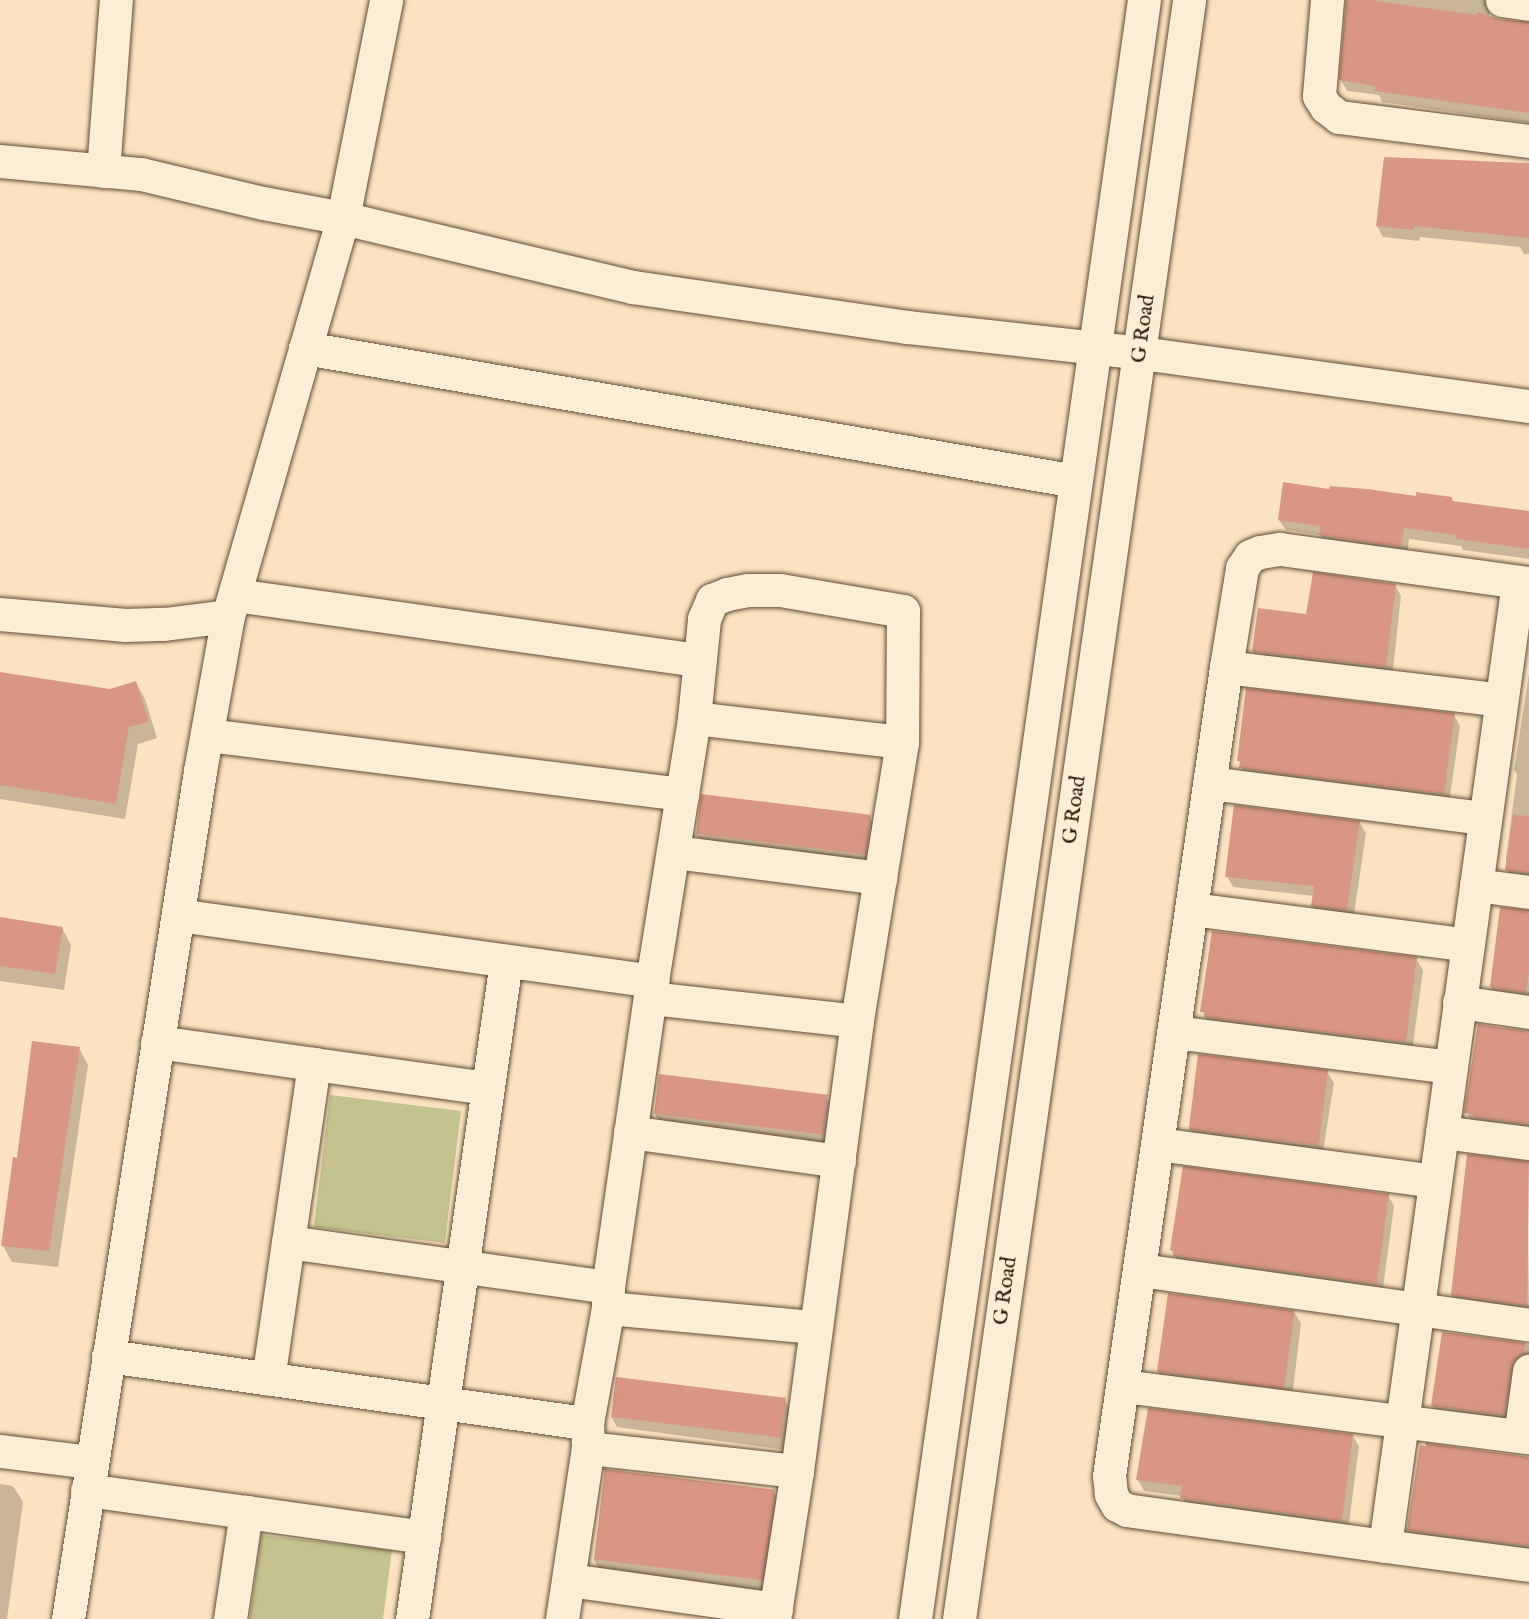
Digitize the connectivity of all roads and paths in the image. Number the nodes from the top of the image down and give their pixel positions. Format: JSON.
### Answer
{"nodes":[{"id":1,"x":116,"y":0,"type":"edge"},
{"id":2,"x":386,"y":0,"type":"edge"},
{"id":3,"x":1144,"y":0,"type":"edge"},
{"id":4,"x":1189,"y":0,"type":"edge"},
{"id":5,"x":1328,"y":0,"type":"edge"},
{"id":6,"x":1502,"y":0,"type":"edge"},
{"id":7,"x":1529,"y":4,"type":"edge"},
{"id":8,"x":1529,"y":141,"type":"edge"},
{"id":9,"x":0,"y":161,"type":"edge"},
{"id":10,"x":103,"y":171,"type":"junction"},
{"id":11,"x":343,"y":218,"type":"junction"},
{"id":12,"x":305,"y":348,"type":"junction"},
{"id":13,"x":1095,"y":348,"type":"junction"},
{"id":14,"x":1141,"y":353,"type":"junction"},
{"id":15,"x":1529,"y":406,"type":"edge"},
{"id":16,"x":1076,"y":481,"type":"junction"},
{"id":17,"x":1523,"y":583,"type":"edge"},
{"id":18,"x":231,"y":605,"type":"junction"},
{"id":19,"x":0,"y":614,"type":"edge"},
{"id":20,"x":699,"y":660,"type":"junction"},
{"id":21,"x":1226,"y":667,"type":"junction"},
{"id":22,"x":1501,"y":700,"type":"junction"},
{"id":23,"x":694,"y":718,"type":"junction"},
{"id":24,"x":207,"y":735,"type":"junction"},
{"id":25,"x":902,"y":742,"type":"junction"},
{"id":26,"x":1210,"y":783,"type":"junction"},
{"id":27,"x":682,"y":794,"type":"junction"},
{"id":28,"x":1485,"y":818,"type":"junction"},
{"id":29,"x":674,"y":852,"type":"junction"},
{"id":30,"x":880,"y":878,"type":"junction"},
{"id":31,"x":1476,"y":885,"type":"junction"},
{"id":32,"x":1529,"y":892,"type":"edge"},
{"id":33,"x":1192,"y":909,"type":"junction"},
{"id":34,"x":178,"y":915,"type":"junction"},
{"id":35,"x":1468,"y":945,"type":"junction"},
{"id":36,"x":506,"y":961,"type":"junction"},
{"id":37,"x":651,"y":989,"type":"junction"},
{"id":38,"x":1460,"y":1002,"type":"junction"},
{"id":39,"x":1529,"y":1012,"type":"edge"},
{"id":40,"x":857,"y":1021,"type":"junction"},
{"id":41,"x":1174,"y":1032,"type":"junction"},
{"id":42,"x":158,"y":1042,"type":"junction"},
{"id":43,"x":314,"y":1064,"type":"junction"},
{"id":44,"x":1451,"y":1067,"type":"junction"},
{"id":45,"x":487,"y":1088,"type":"junction"},
{"id":46,"x":630,"y":1132,"type":"junction"},
{"id":47,"x":1442,"y":1132,"type":"junction"},
{"id":48,"x":1529,"y":1143,"type":"edge"},
{"id":49,"x":1158,"y":1144,"type":"junction"},
{"id":50,"x":839,"y":1161,"type":"junction"},
{"id":51,"x":1436,"y":1181,"type":"junction"},
{"id":52,"x":288,"y":1242,"type":"junction"},
{"id":53,"x":461,"y":1266,"type":"junction"},
{"id":54,"x":1140,"y":1270,"type":"junction"},
{"id":55,"x":608,"y":1297,"type":"junction"},
{"id":56,"x":1417,"y":1310,"type":"junction"},
{"id":57,"x":1529,"y":1325,"type":"edge"},
{"id":58,"x":814,"y":1327,"type":"junction"},
{"id":59,"x":108,"y":1356,"type":"junction"},
{"id":60,"x":1529,"y":1371,"type":"edge"},
{"id":61,"x":268,"y":1379,"type":"junction"},
{"id":62,"x":1123,"y":1386,"type":"junction"},
{"id":63,"x":444,"y":1403,"type":"junction"},
{"id":64,"x":1402,"y":1420,"type":"junction"},
{"id":65,"x":588,"y":1436,"type":"junction"},
{"id":66,"x":1525,"y":1437,"type":"edge"},
{"id":67,"x":0,"y":1451,"type":"edge"},
{"id":68,"x":797,"y":1471,"type":"junction"},
{"id":69,"x":89,"y":1476,"type":"junction"},
{"id":70,"x":246,"y":1512,"type":"junction"},
{"id":71,"x":424,"y":1537,"type":"junction"},
{"id":72,"x":1385,"y":1546,"type":"junction"},
{"id":73,"x":1529,"y":1565,"type":"edge"},
{"id":74,"x":569,"y":1580,"type":"junction"},
{"id":75,"x":775,"y":1614,"type":"edge"},
{"id":76,"x":69,"y":1619,"type":"edge"},
{"id":77,"x":230,"y":1619,"type":"edge"},
{"id":78,"x":412,"y":1619,"type":"edge"},
{"id":79,"x":562,"y":1619,"type":"edge"},
{"id":80,"x":915,"y":1619,"type":"edge"},
{"id":81,"x":959,"y":1619,"type":"edge"}],
"edges":[{"from":1,"to":10,"type":"street"},
{"from":2,"to":11,"type":"street"},
{"from":3,"to":13,"type":"street","name":"G Road"},
{"from":4,"to":14,"type":"street","name":"G Road"},
{"from":5,"to":8,"type":"street"},
{"from":6,"to":7,"type":"street"},
{"from":9,"to":10,"type":"street"},
{"from":10,"to":11,"type":"street"},
{"from":11,"to":12,"type":"street"},
{"from":11,"to":13,"type":"street"},
{"from":12,"to":16,"type":"street"},
{"from":12,"to":18,"type":"street"},
{"from":13,"to":14,"type":"street"},
{"from":13,"to":16,"type":"street","name":"G Road"},
{"from":14,"to":15,"type":"street"},
{"from":14,"to":81,"type":"street","name":"G Road"},
{"from":16,"to":80,"type":"street","name":"G Road"},
{"from":17,"to":21,"type":"street"},
{"from":17,"to":22,"type":"street"},
{"from":18,"to":19,"type":"street"},
{"from":18,"to":20,"type":"street"},
{"from":18,"to":24,"type":"street"},
{"from":20,"to":23,"type":"street"},
{"from":20,"to":25,"type":"street"},
{"from":21,"to":22,"type":"street"},
{"from":21,"to":26,"type":"street"},
{"from":22,"to":28,"type":"street"},
{"from":23,"to":25,"type":"street"},
{"from":23,"to":27,"type":"street"},
{"from":24,"to":27,"type":"street"},
{"from":24,"to":34,"type":"street"},
{"from":25,"to":30,"type":"street"},
{"from":26,"to":28,"type":"street"},
{"from":26,"to":33,"type":"street"},
{"from":27,"to":29,"type":"street"},
{"from":28,"to":31,"type":"street"},
{"from":29,"to":30,"type":"street"},
{"from":29,"to":37,"type":"street"},
{"from":30,"to":40,"type":"street"},
{"from":31,"to":32,"type":"street"},
{"from":31,"to":35,"type":"street"},
{"from":33,"to":35,"type":"street"},
{"from":33,"to":41,"type":"street"},
{"from":34,"to":36,"type":"street"},
{"from":34,"to":42,"type":"street"},
{"from":35,"to":38,"type":"street"},
{"from":36,"to":37,"type":"street"},
{"from":36,"to":45,"type":"street"},
{"from":37,"to":40,"type":"street"},
{"from":37,"to":46,"type":"street"},
{"from":38,"to":39,"type":"street"},
{"from":38,"to":44,"type":"street"},
{"from":40,"to":50,"type":"street"},
{"from":41,"to":44,"type":"street"},
{"from":41,"to":49,"type":"street"},
{"from":42,"to":43,"type":"street"},
{"from":42,"to":59,"type":"street"},
{"from":43,"to":45,"type":"street"},
{"from":43,"to":52,"type":"street"},
{"from":44,"to":47,"type":"street"},
{"from":45,"to":53,"type":"street"},
{"from":46,"to":50,"type":"street"},
{"from":46,"to":55,"type":"street"},
{"from":47,"to":48,"type":"street"},
{"from":47,"to":51,"type":"street"},
{"from":49,"to":51,"type":"street"},
{"from":49,"to":54,"type":"street"},
{"from":50,"to":58,"type":"street"},
{"from":51,"to":56,"type":"street"},
{"from":52,"to":53,"type":"street"},
{"from":52,"to":61,"type":"street"},
{"from":53,"to":55,"type":"street"},
{"from":53,"to":63,"type":"street"},
{"from":54,"to":56,"type":"street"},
{"from":54,"to":62,"type":"street"},
{"from":55,"to":58,"type":"street"},
{"from":55,"to":65,"type":"street"},
{"from":56,"to":57,"type":"street"},
{"from":56,"to":64,"type":"street"},
{"from":58,"to":68,"type":"street"},
{"from":59,"to":61,"type":"street"},
{"from":59,"to":69,"type":"street"},
{"from":60,"to":66,"type":"street"},
{"from":61,"to":63,"type":"street"},
{"from":62,"to":64,"type":"street"},
{"from":62,"to":72,"type":"street"},
{"from":63,"to":65,"type":"street"},
{"from":63,"to":71,"type":"street"},
{"from":64,"to":66,"type":"street"},
{"from":64,"to":72,"type":"street"},
{"from":65,"to":68,"type":"street"},
{"from":65,"to":74,"type":"street"},
{"from":67,"to":69,"type":"street"},
{"from":68,"to":75,"type":"street"},
{"from":69,"to":70,"type":"street"},
{"from":69,"to":76,"type":"street"},
{"from":70,"to":71,"type":"street"},
{"from":70,"to":77,"type":"street"},
{"from":71,"to":78,"type":"street"},
{"from":72,"to":73,"type":"street"},
{"from":74,"to":75,"type":"street"},
{"from":74,"to":79,"type":"street"}]}
